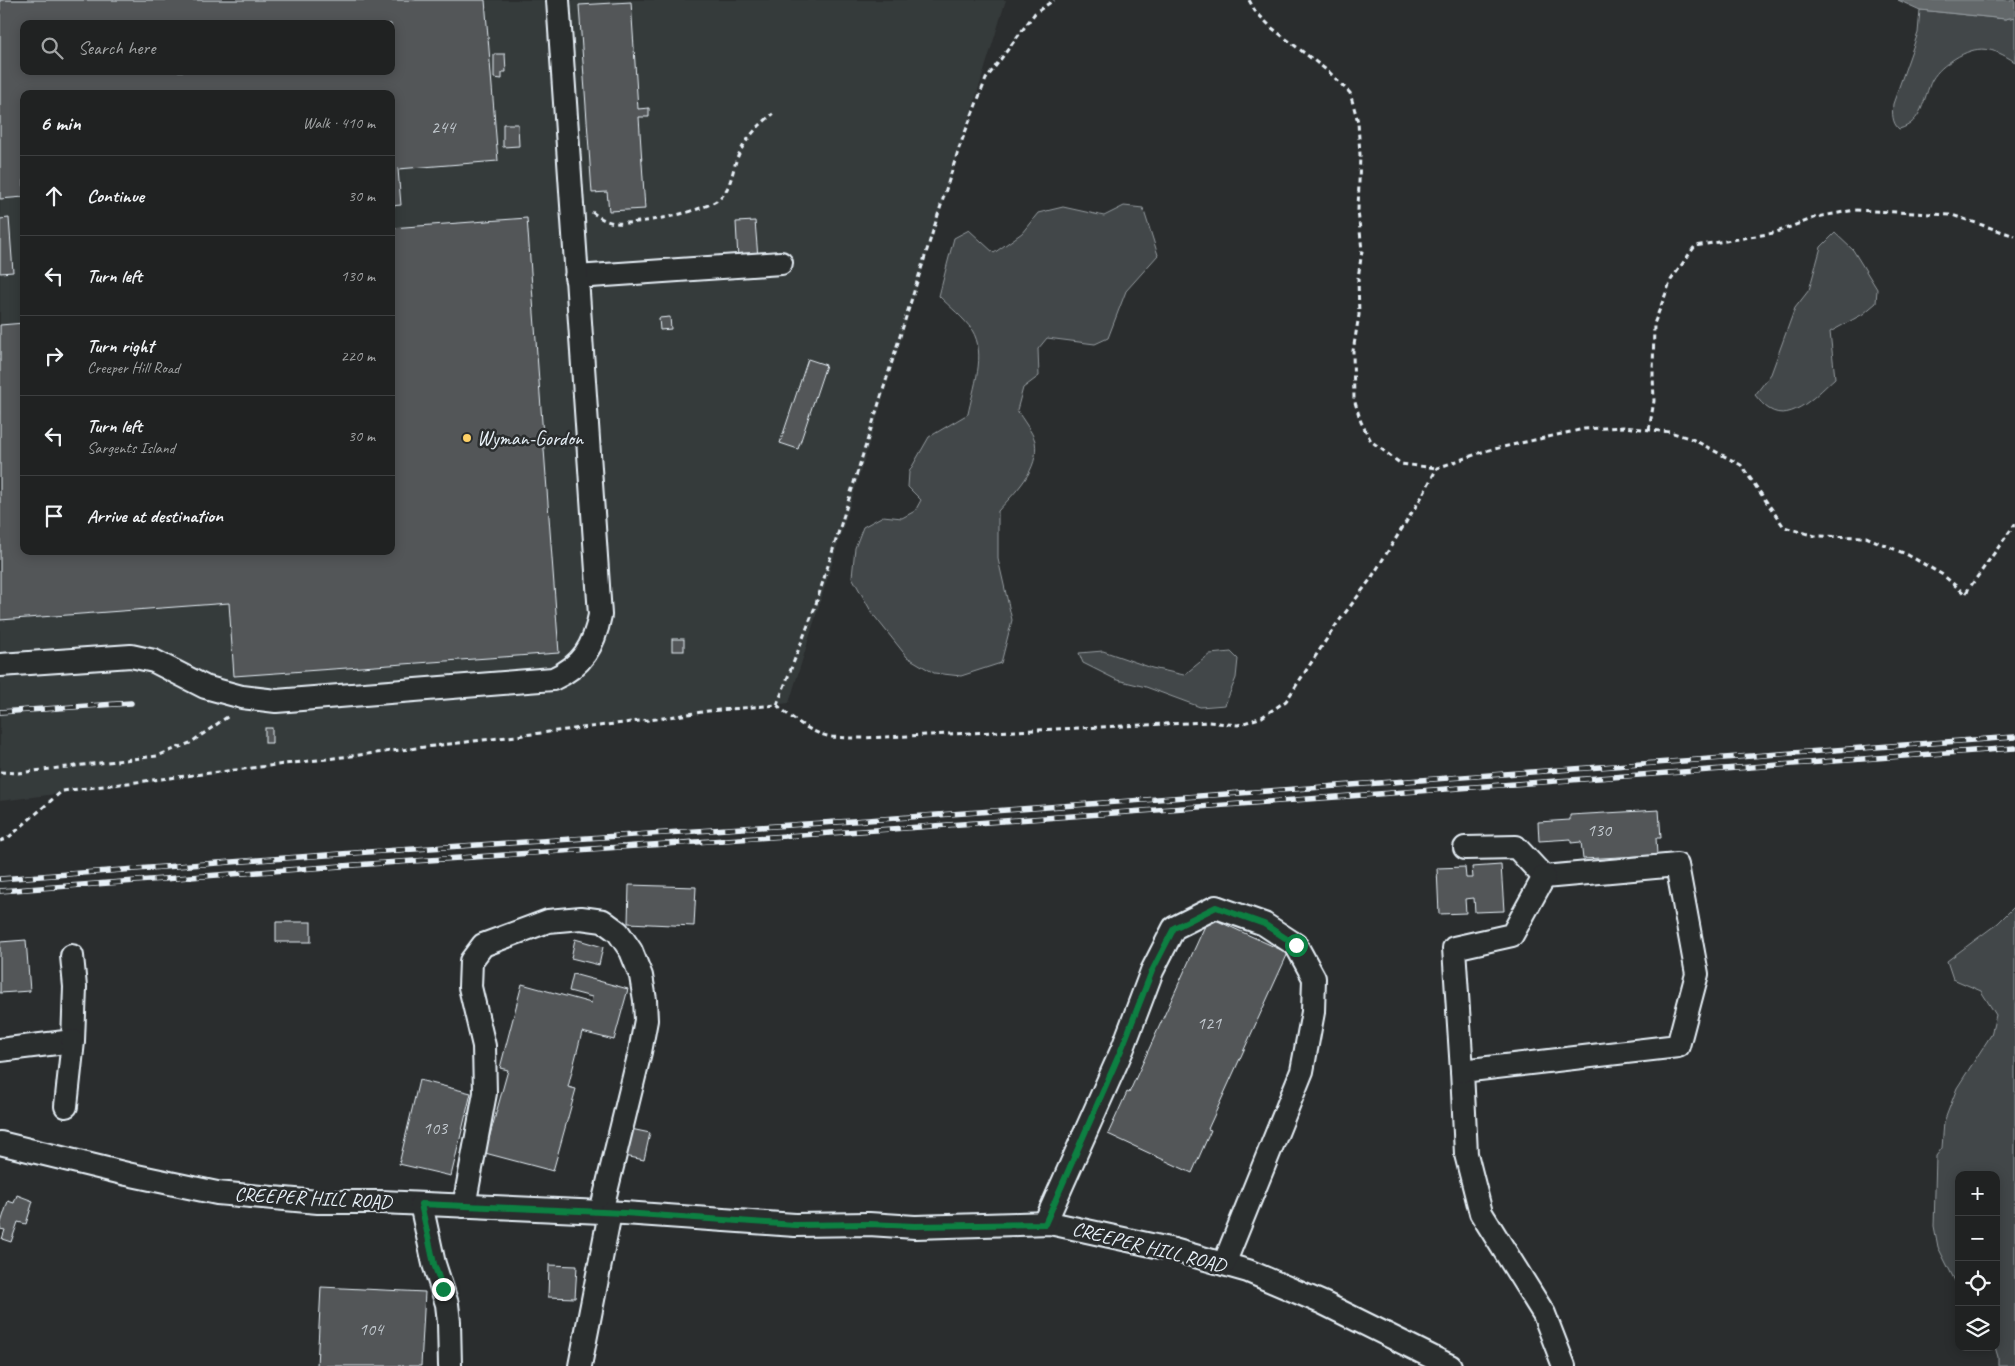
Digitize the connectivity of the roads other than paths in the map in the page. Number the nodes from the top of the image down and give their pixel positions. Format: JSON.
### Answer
{"nodes":[{"id":1,"x":558,"y":0,"type":"edge"},
{"id":2,"x":781,"y":263,"type":"dead end"},
{"id":3,"x":576,"y":277,"type":"junction"},
{"id":4,"x":0,"y":665,"type":"edge"},
{"id":5,"x":1465,"y":848,"type":"dead end"},
{"id":6,"x":1544,"y":877,"type":"junction"},
{"id":7,"x":72,"y":956,"type":"dead end"},
{"id":8,"x":73,"y":1042,"type":"junction"},
{"id":9,"x":0,"y":1050,"type":"edge"},
{"id":10,"x":1462,"y":1071,"type":"junction"},
{"id":11,"x":66,"y":1106,"type":"dead end"},
{"id":12,"x":0,"y":1143,"type":"edge"},
{"id":13,"x":421,"y":1204,"type":"junction"},
{"id":14,"x":464,"y":1206,"type":"junction"},
{"id":15,"x":606,"y":1212,"type":"junction"},
{"id":16,"x":1045,"y":1224,"type":"junction"},
{"id":17,"x":1224,"y":1264,"type":"junction"},
{"id":18,"x":1447,"y":1364,"type":"edge"},
{"id":19,"x":450,"y":1366,"type":"edge"},
{"id":20,"x":580,"y":1366,"type":"edge"},
{"id":21,"x":1564,"y":1366,"type":"edge"}],
"edges":[{"from":1,"to":3,"type":"street"},
{"from":2,"to":3,"type":"street"},
{"from":3,"to":4,"type":"street"},
{"from":5,"to":6,"type":"street"},
{"from":6,"to":10,"type":"street"},
{"from":6,"to":10,"type":"street"},
{"from":7,"to":8,"type":"street"},
{"from":8,"to":9,"type":"street"},
{"from":8,"to":11,"type":"street"},
{"from":10,"to":21,"type":"street"},
{"from":12,"to":13,"type":"street","name":"CREEPER HILL ROAD"},
{"from":13,"to":14,"type":"street","name":"CREEPER HILL ROAD"},
{"from":13,"to":19,"type":"street"},
{"from":14,"to":15,"type":"street","name":"CREEPER HILL ROAD"},
{"from":14,"to":15,"type":"street"},
{"from":15,"to":16,"type":"street","name":"CREEPER HILL ROAD"},
{"from":15,"to":20,"type":"street"},
{"from":16,"to":17,"type":"street","name":"CREEPER HILL ROAD"},
{"from":16,"to":17,"type":"street"},
{"from":17,"to":18,"type":"street","name":"CREEPER HILL ROAD"}]}
